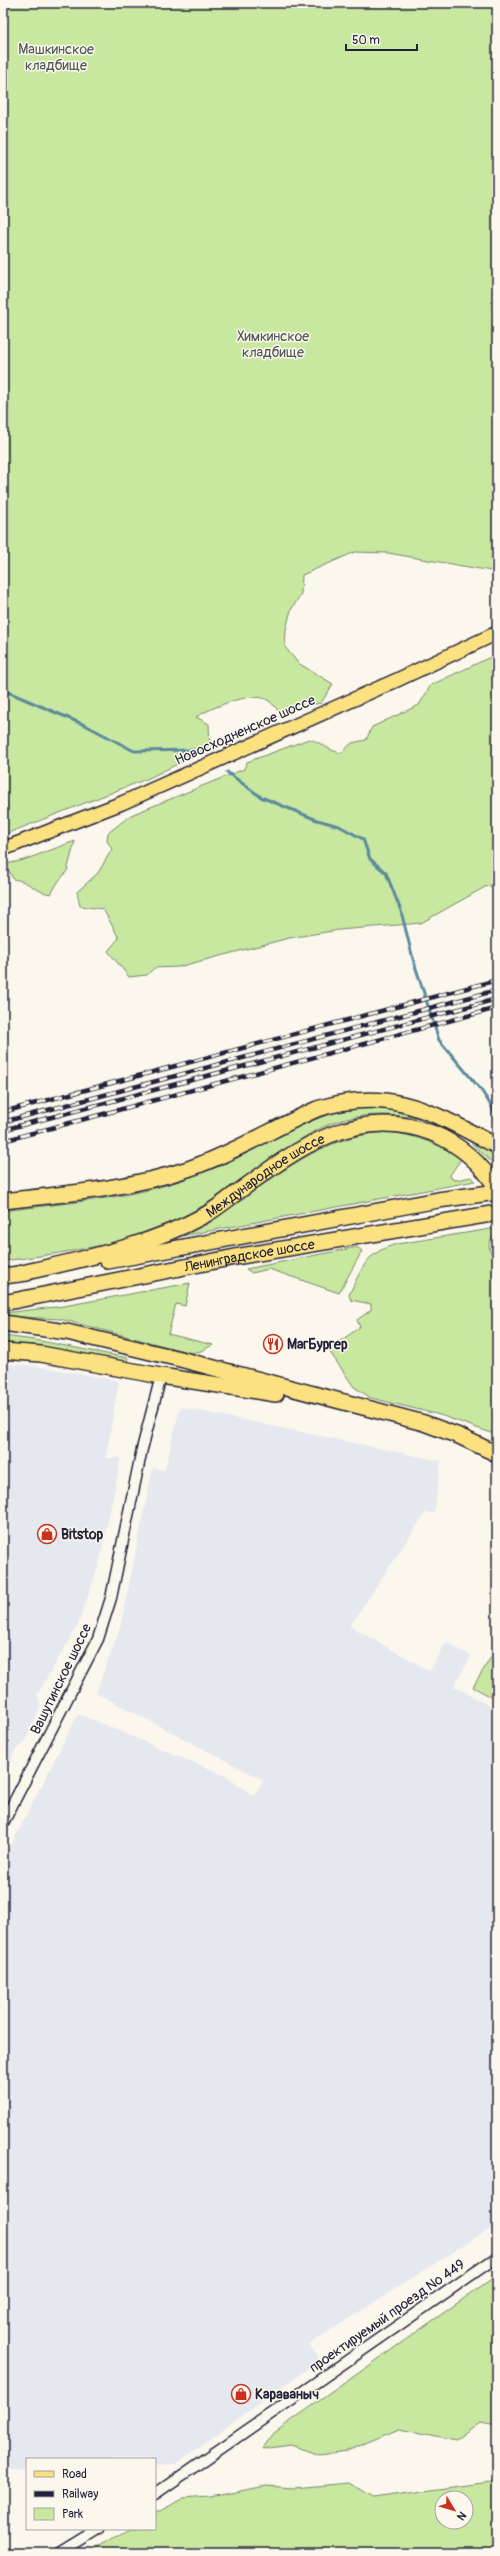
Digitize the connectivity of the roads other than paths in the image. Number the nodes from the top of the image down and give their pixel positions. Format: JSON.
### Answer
{"nodes":[{"id":1,"x":497,"y":633,"type":"edge"},
{"id":2,"x":3,"y":849,"type":"edge"},
{"id":3,"x":497,"y":1146,"type":"edge"},
{"id":4,"x":497,"y":1189,"type":"edge"},
{"id":5,"x":497,"y":1192,"type":"edge"},
{"id":6,"x":3,"y":1201,"type":"edge"},
{"id":7,"x":497,"y":1213,"type":"edge"},
{"id":8,"x":18,"y":1274,"type":"junction"},
{"id":9,"x":3,"y":1276,"type":"edge"},
{"id":10,"x":3,"y":1303,"type":"edge"},
{"id":11,"x":3,"y":1323,"type":"edge"},
{"id":12,"x":3,"y":1351,"type":"edge"},
{"id":13,"x":161,"y":1376,"type":"junction"},
{"id":14,"x":385,"y":1413,"type":"junction"},
{"id":15,"x":497,"y":1454,"type":"edge"},
{"id":16,"x":3,"y":1823,"type":"edge"},
{"id":17,"x":497,"y":2257,"type":"edge"},
{"id":18,"x":156,"y":2493,"type":"edge"},
{"id":19,"x":97,"y":2530,"type":"edge"},
{"id":20,"x":60,"y":2553,"type":"edge"}],
"edges":[{"from":1,"to":2,"type":"main road","name":"Новосходненское шоссе"},
{"from":3,"to":6,"type":"highway"},
{"from":4,"to":8,"type":"highway","name":"Международное шоссе"},
{"from":5,"to":8,"type":"highway","name":"Ленинградское шоссе"},
{"from":7,"to":10,"type":"highway","name":"Ленинградское шоссе"},
{"from":8,"to":9,"type":"highway","name":"Ленинградское шоссе"},
{"from":11,"to":14,"type":"highway"},
{"from":12,"to":13,"type":"highway"},
{"from":13,"to":14,"type":"highway"},
{"from":13,"to":16,"type":"street","name":"Вашутинское шоссе"},
{"from":14,"to":15,"type":"highway"},
{"from":17,"to":18,"type":"street","name":"проектируемый проезд № 449"},
{"from":19,"to":20,"type":"street"}]}
